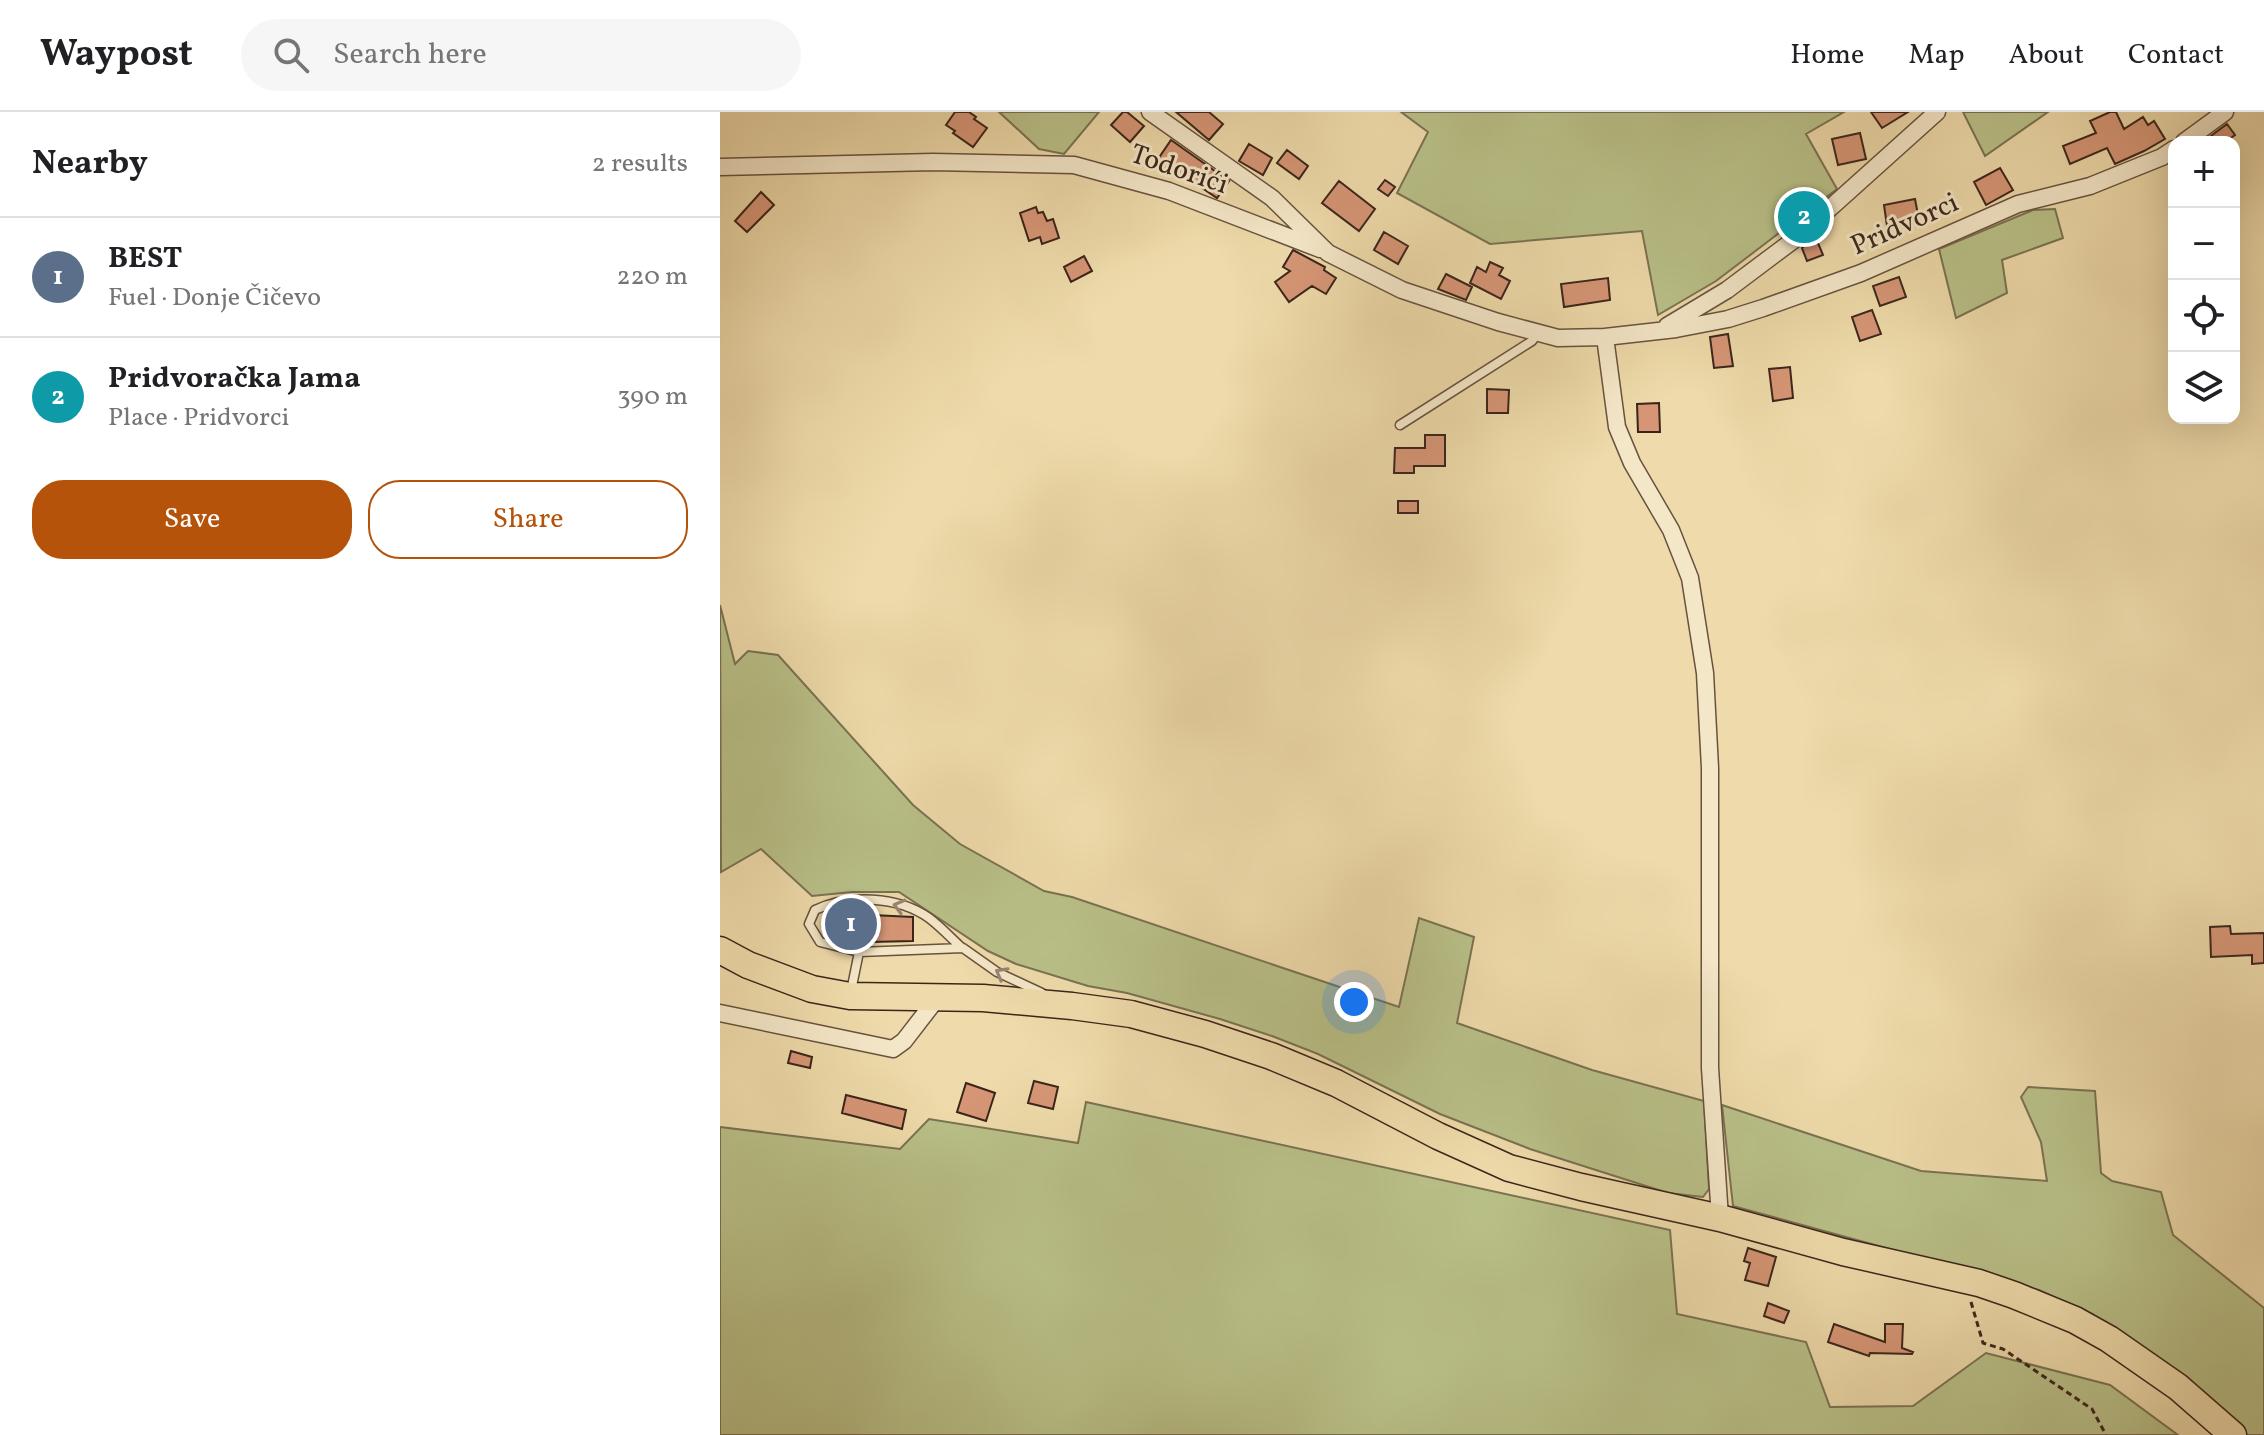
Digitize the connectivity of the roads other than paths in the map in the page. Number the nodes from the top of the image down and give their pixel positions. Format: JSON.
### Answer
{"nodes":[{"id":1,"x":1150,"y":112,"type":"edge"},
{"id":2,"x":1937,"y":112,"type":"edge"},
{"id":3,"x":2225,"y":112,"type":"edge"},
{"id":4,"x":2192,"y":136,"type":"edge"},
{"id":5,"x":2168,"y":153,"type":"edge"},
{"id":6,"x":720,"y":167,"type":"edge"},
{"id":7,"x":1328,"y":253,"type":"junction"},
{"id":8,"x":1659,"y":331,"type":"junction"},
{"id":9,"x":1537,"y":334,"type":"junction"},
{"id":10,"x":1605,"y":337,"type":"junction"},
{"id":11,"x":1400,"y":425,"type":"dead end"},
{"id":12,"x":963,"y":948,"type":"junction"},
{"id":13,"x":720,"y":950,"type":"edge"},
{"id":14,"x":859,"y":952,"type":"junction"},
{"id":15,"x":720,"y":959,"type":"edge"},
{"id":16,"x":748,"y":965,"type":"junction"},
{"id":17,"x":850,"y":996,"type":"junction"},
{"id":18,"x":938,"y":997,"type":"junction"},
{"id":19,"x":1072,"y":1006,"type":"junction"},
{"id":20,"x":720,"y":1013,"type":"edge"},
{"id":21,"x":1720,"y":1218,"type":"junction"},
{"id":22,"x":2233,"y":1435,"type":"edge"}],
"edges":[{"from":1,"to":7,"type":"street","name":"Todorići"},
{"from":2,"to":8,"type":"street"},
{"from":3,"to":4,"type":"street"},
{"from":5,"to":8,"type":"street","name":"Pridvorci"},
{"from":6,"to":7,"type":"street","name":"Todorići"},
{"from":7,"to":9,"type":"street","name":"Todorići"},
{"from":8,"to":10,"type":"street","name":"Pridvorci"},
{"from":9,"to":10,"type":"street","name":"Todorići"},
{"from":9,"to":11,"type":"lane"},
{"from":10,"to":21,"type":"street"},
{"from":12,"to":14,"type":"lane"},
{"from":12,"to":14,"type":"lane","one_way":true},
{"from":19,"to":12,"type":"lane","one_way":true},
{"from":13,"to":16,"type":"main road"},
{"from":14,"to":17,"type":"lane"},
{"from":15,"to":16,"type":"main road"},
{"from":16,"to":17,"type":"main road"},
{"from":17,"to":18,"type":"main road"},
{"from":18,"to":19,"type":"main road"},
{"from":18,"to":20,"type":"street"},
{"from":19,"to":21,"type":"main road"},
{"from":21,"to":22,"type":"main road"}]}
